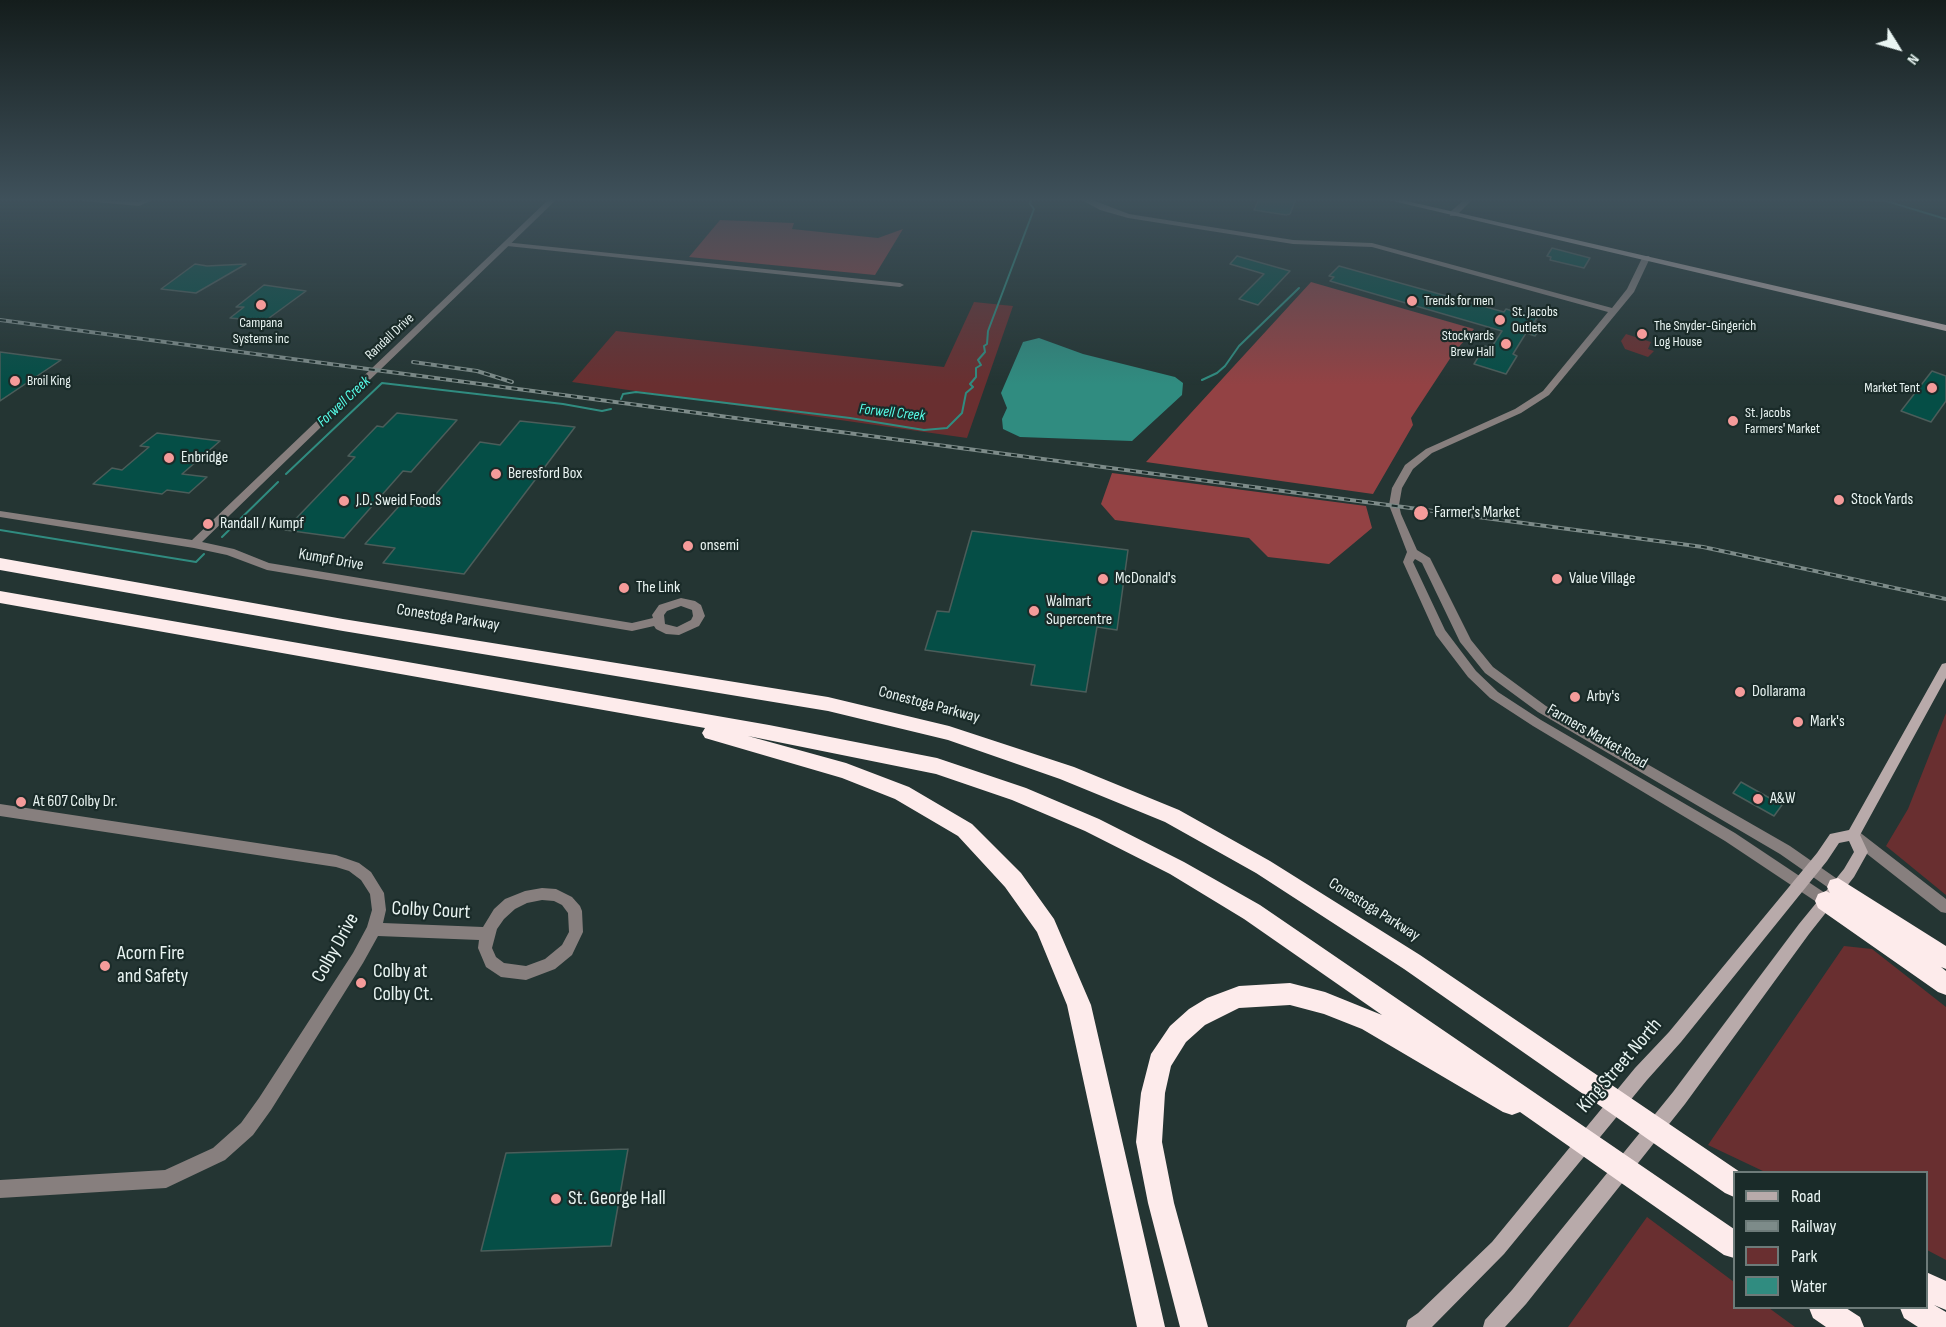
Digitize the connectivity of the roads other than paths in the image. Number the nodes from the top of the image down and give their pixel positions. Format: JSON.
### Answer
{"nodes":[{"id":1,"x":489,"y":261,"type":"edge"},
{"id":2,"x":669,"y":261,"type":"edge"},
{"id":3,"x":1433,"y":261,"type":"edge"},
{"id":4,"x":1645,"y":261,"type":"edge"},
{"id":5,"x":1659,"y":261,"type":"edge"},
{"id":6,"x":900,"y":285,"type":"dead end"},
{"id":7,"x":1614,"y":311,"type":"junction"},
{"id":8,"x":1946,"y":328,"type":"edge"},
{"id":9,"x":0,"y":514,"type":"edge"},
{"id":10,"x":194,"y":544,"type":"junction"},
{"id":11,"x":1412,"y":552,"type":"junction"},
{"id":12,"x":0,"y":564,"type":"edge"},
{"id":13,"x":0,"y":597,"type":"edge"},
{"id":14,"x":657,"y":621,"type":"dead end"},
{"id":15,"x":1946,"y":668,"type":"edge"},
{"id":16,"x":602,"y":703,"type":"junction"},
{"id":17,"x":0,"y":810,"type":"edge"},
{"id":18,"x":1853,"y":835,"type":"junction"},
{"id":19,"x":1812,"y":869,"type":"junction"},
{"id":20,"x":1800,"y":883,"type":"junction"},
{"id":21,"x":1832,"y":894,"type":"junction"},
{"id":22,"x":1946,"y":907,"type":"edge"},
{"id":23,"x":374,"y":929,"type":"junction"},
{"id":24,"x":487,"y":934,"type":"junction"},
{"id":25,"x":1946,"y":959,"type":"edge"},
{"id":26,"x":1946,"y":984,"type":"edge"},
{"id":27,"x":1689,"y":1153,"type":"junction"},
{"id":28,"x":1638,"y":1176,"type":"junction"},
{"id":29,"x":1733,"y":1177,"type":"edge"},
{"id":30,"x":1733,"y":1183,"type":"edge"},
{"id":31,"x":0,"y":1190,"type":"edge"},
{"id":32,"x":1733,"y":1244,"type":"edge"},
{"id":33,"x":1928,"y":1287,"type":"edge"},
{"id":34,"x":1946,"y":1296,"type":"edge"},
{"id":35,"x":1824,"y":1309,"type":"edge"},
{"id":36,"x":1916,"y":1309,"type":"edge"},
{"id":37,"x":1151,"y":1327,"type":"edge"},
{"id":38,"x":1194,"y":1327,"type":"edge"},
{"id":39,"x":1415,"y":1327,"type":"edge"},
{"id":40,"x":1492,"y":1327,"type":"edge"},
{"id":41,"x":1850,"y":1327,"type":"edge"},
{"id":42,"x":1943,"y":1327,"type":"edge"}],
"edges":[{"from":1,"to":10,"type":"street","name":"Randall Drive"},
{"from":2,"to":6,"type":"street"},
{"from":3,"to":7,"type":"street"},
{"from":4,"to":7,"type":"street","name":"Farmers Market Road"},
{"from":5,"to":8,"type":"main road"},
{"from":7,"to":11,"type":"street","name":"Farmers Market Road"},
{"from":9,"to":10,"type":"street","name":"Kumpf Drive"},
{"from":10,"to":14,"type":"street","name":"Kumpf Drive"},
{"from":11,"to":19,"type":"street","name":"Farmers Market Road"},
{"from":11,"to":20,"type":"street","name":"Farmers Market Road"},
{"from":12,"to":27,"type":"highway","name":"Conestoga Parkway"},
{"from":13,"to":16,"type":"highway"},
{"from":15,"to":18,"type":"main road"},
{"from":16,"to":28,"type":"highway"},
{"from":16,"to":37,"type":"highway"},
{"from":17,"to":23,"type":"street","name":"Colby Drive"},
{"from":18,"to":19,"type":"main road","name":"King Street North"},
{"from":18,"to":21,"type":"main road"},
{"from":18,"to":22,"type":"street"},
{"from":19,"to":20,"type":"main road","name":"King Street North"},
{"from":19,"to":21,"type":"street","name":"Farmers Market Road"},
{"from":20,"to":21,"type":"street","name":"Farmers Market Road"},
{"from":20,"to":39,"type":"main road","name":"King Street North"},
{"from":21,"to":25,"type":"highway"},
{"from":21,"to":26,"type":"highway"},
{"from":21,"to":40,"type":"main road"},
{"from":23,"to":24,"type":"street","name":"Colby Court"},
{"from":23,"to":31,"type":"street","name":"Colby Drive"},
{"from":24,"to":24,"type":"street","name":"Colby Court"},
{"from":27,"to":29,"type":"highway"},
{"from":27,"to":30,"type":"highway","name":"Conestoga Parkway"},
{"from":28,"to":32,"type":"highway"},
{"from":28,"to":38,"type":"highway"},
{"from":33,"to":34,"type":"highway"},
{"from":35,"to":41,"type":"highway"},
{"from":36,"to":42,"type":"highway"}]}
